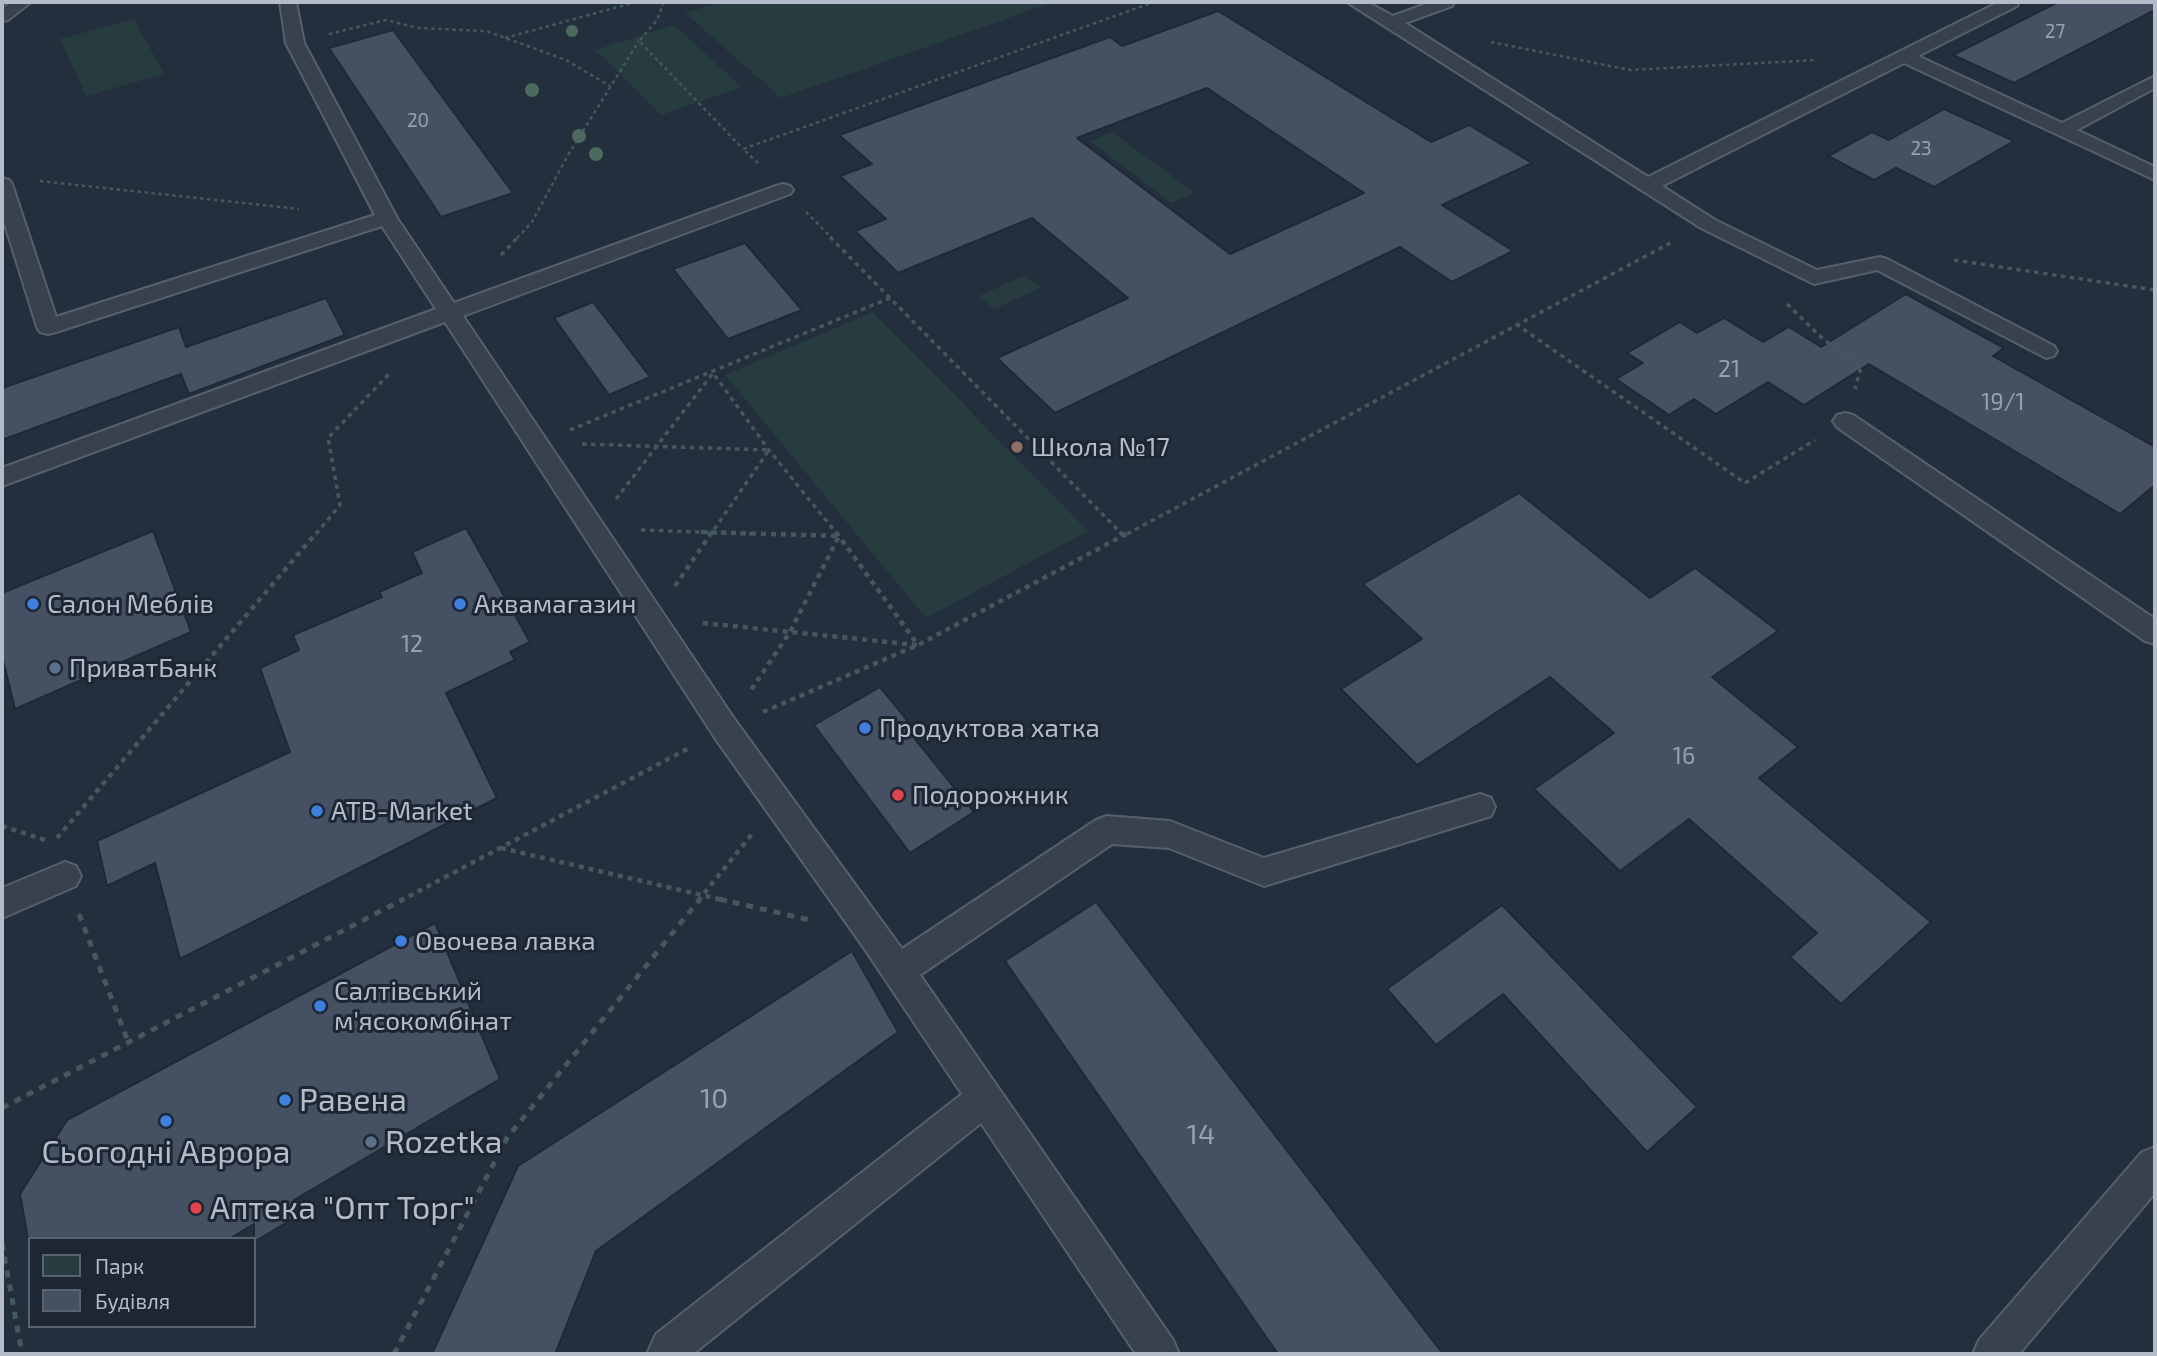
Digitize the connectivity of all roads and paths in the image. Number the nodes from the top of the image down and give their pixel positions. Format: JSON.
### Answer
{"nodes":[{"id":1,"x":23,"y":2,"type":"edge"},
{"id":2,"x":288,"y":2,"type":"edge"},
{"id":3,"x":636,"y":2,"type":"edge"},
{"id":4,"x":664,"y":2,"type":"edge"},
{"id":5,"x":1154,"y":2,"type":"edge"},
{"id":6,"x":1355,"y":2,"type":"edge"},
{"id":7,"x":1446,"y":2,"type":"edge"},
{"id":8,"x":2011,"y":2,"type":"edge"},
{"id":9,"x":2,"y":16,"type":"edge"},
{"id":10,"x":1392,"y":22,"type":"junction"},
{"id":11,"x":505,"y":38,"type":"junction"},
{"id":12,"x":639,"y":40,"type":"junction"},
{"id":13,"x":1485,"y":41,"type":"dead end"},
{"id":14,"x":295,"y":43,"type":"junction"},
{"id":15,"x":1904,"y":56,"type":"junction"},
{"id":16,"x":1822,"y":60,"type":"dead end"},
{"id":17,"x":2155,"y":81,"type":"edge"},
{"id":18,"x":610,"y":86,"type":"junction"},
{"id":19,"x":2063,"y":130,"type":"junction"},
{"id":20,"x":743,"y":149,"type":"junction"},
{"id":21,"x":2155,"y":174,"type":"edge"},
{"id":22,"x":29,"y":180,"type":"dead end"},
{"id":23,"x":2,"y":184,"type":"edge"},
{"id":24,"x":1648,"y":185,"type":"junction"},
{"id":25,"x":783,"y":190,"type":"junction"},
{"id":26,"x":305,"y":209,"type":"dead end"},
{"id":27,"x":387,"y":218,"type":"junction"},
{"id":28,"x":1708,"y":224,"type":"junction"},
{"id":29,"x":890,"y":298,"type":"junction"},
{"id":30,"x":1785,"y":301,"type":"dead end"},
{"id":31,"x":449,"y":312,"type":"junction"},
{"id":32,"x":1516,"y":324,"type":"junction"},
{"id":33,"x":2046,"y":351,"type":"dead end"},
{"id":34,"x":393,"y":370,"type":"dead end"},
{"id":35,"x":713,"y":373,"type":"junction"},
{"id":36,"x":1845,"y":421,"type":"junction"},
{"id":37,"x":536,"y":443,"type":"junction"},
{"id":38,"x":656,"y":446,"type":"junction"},
{"id":39,"x":769,"y":450,"type":"junction"},
{"id":40,"x":2,"y":477,"type":"edge"},
{"id":41,"x":593,"y":528,"type":"junction"},
{"id":42,"x":712,"y":532,"type":"junction"},
{"id":43,"x":839,"y":536,"type":"junction"},
{"id":44,"x":1124,"y":536,"type":"junction"},
{"id":45,"x":653,"y":618,"type":"junction"},
{"id":46,"x":790,"y":632,"type":"junction"},
{"id":47,"x":2155,"y":633,"type":"edge"},
{"id":48,"x":918,"y":645,"type":"junction"},
{"id":49,"x":725,"y":729,"type":"junction"},
{"id":50,"x":778,"y":801,"type":"junction"},
{"id":51,"x":1480,"y":807,"type":"dead end"},
{"id":52,"x":2,"y":826,"type":"edge"},
{"id":53,"x":501,"y":848,"type":"junction"},
{"id":54,"x":65,"y":876,"type":"joint"},
{"id":55,"x":704,"y":895,"type":"junction"},
{"id":56,"x":2,"y":903,"type":"edge"},
{"id":57,"x":873,"y":934,"type":"junction"},
{"id":58,"x":898,"y":971,"type":"junction"},
{"id":59,"x":128,"y":1044,"type":"junction"},
{"id":60,"x":985,"y":1098,"type":"junction"},
{"id":61,"x":2,"y":1108,"type":"edge"},
{"id":62,"x":2155,"y":1165,"type":"edge"},
{"id":63,"x":2,"y":1243,"type":"edge"},
{"id":64,"x":22,"y":1354,"type":"edge"},
{"id":65,"x":394,"y":1354,"type":"edge"},
{"id":66,"x":667,"y":1354,"type":"edge"},
{"id":67,"x":1159,"y":1354,"type":"edge"},
{"id":68,"x":1993,"y":1354,"type":"edge"}],
"edges":[{"from":1,"to":9,"type":"lane"},
{"from":2,"to":14,"type":"lane"},
{"from":3,"to":11,"type":"path"},
{"from":4,"to":12,"type":"path"},
{"from":5,"to":20,"type":"path"},
{"from":6,"to":10,"type":"lane"},
{"from":7,"to":10,"type":"lane"},
{"from":8,"to":15,"type":"lane"},
{"from":10,"to":24,"type":"lane"},
{"from":11,"to":14,"type":"path"},
{"from":11,"to":18,"type":"path"},
{"from":12,"to":18,"type":"path"},
{"from":12,"to":20,"type":"path"},
{"from":13,"to":16,"type":"path"},
{"from":14,"to":27,"type":"lane"},
{"from":15,"to":19,"type":"lane"},
{"from":15,"to":24,"type":"lane"},
{"from":17,"to":19,"type":"lane"},
{"from":18,"to":31,"type":"path"},
{"from":19,"to":21,"type":"lane"},
{"from":20,"to":25,"type":"path"},
{"from":22,"to":26,"type":"path"},
{"from":23,"to":27,"type":"lane"},
{"from":24,"to":28,"type":"lane"},
{"from":25,"to":29,"type":"path"},
{"from":25,"to":31,"type":"lane"},
{"from":27,"to":31,"type":"lane"},
{"from":28,"to":32,"type":"path"},
{"from":28,"to":33,"type":"lane"},
{"from":29,"to":35,"type":"path"},
{"from":29,"to":44,"type":"path"},
{"from":30,"to":36,"type":"path"},
{"from":31,"to":37,"type":"lane"},
{"from":31,"to":40,"type":"lane"},
{"from":32,"to":36,"type":"path"},
{"from":32,"to":44,"type":"path"},
{"from":34,"to":52,"type":"path"},
{"from":35,"to":37,"type":"path"},
{"from":35,"to":38,"type":"path"},
{"from":35,"to":39,"type":"path"},
{"from":36,"to":47,"type":"lane"},
{"from":37,"to":38,"type":"path"},
{"from":37,"to":41,"type":"lane"},
{"from":38,"to":39,"type":"path"},
{"from":38,"to":41,"type":"path"},
{"from":39,"to":42,"type":"path"},
{"from":39,"to":43,"type":"path"},
{"from":41,"to":42,"type":"path"},
{"from":41,"to":45,"type":"lane"},
{"from":42,"to":43,"type":"path"},
{"from":42,"to":45,"type":"path"},
{"from":43,"to":46,"type":"path"},
{"from":43,"to":48,"type":"path"},
{"from":44,"to":48,"type":"path"},
{"from":45,"to":46,"type":"path"},
{"from":45,"to":49,"type":"lane"},
{"from":46,"to":48,"type":"path"},
{"from":46,"to":49,"type":"path"},
{"from":48,"to":49,"type":"path"},
{"from":49,"to":50,"type":"lane"},
{"from":49,"to":53,"type":"path"},
{"from":50,"to":55,"type":"path"},
{"from":50,"to":57,"type":"lane"},
{"from":51,"to":58,"type":"lane"},
{"from":53,"to":55,"type":"path"},
{"from":53,"to":59,"type":"path"},
{"from":54,"to":56,"type":"lane"},
{"from":54,"to":59,"type":"path"},
{"from":55,"to":57,"type":"path"},
{"from":55,"to":65,"type":"path"},
{"from":57,"to":58,"type":"lane"},
{"from":58,"to":60,"type":"lane"},
{"from":59,"to":61,"type":"path"},
{"from":60,"to":66,"type":"lane"},
{"from":60,"to":67,"type":"lane"},
{"from":62,"to":68,"type":"lane"},
{"from":63,"to":64,"type":"path"}]}
